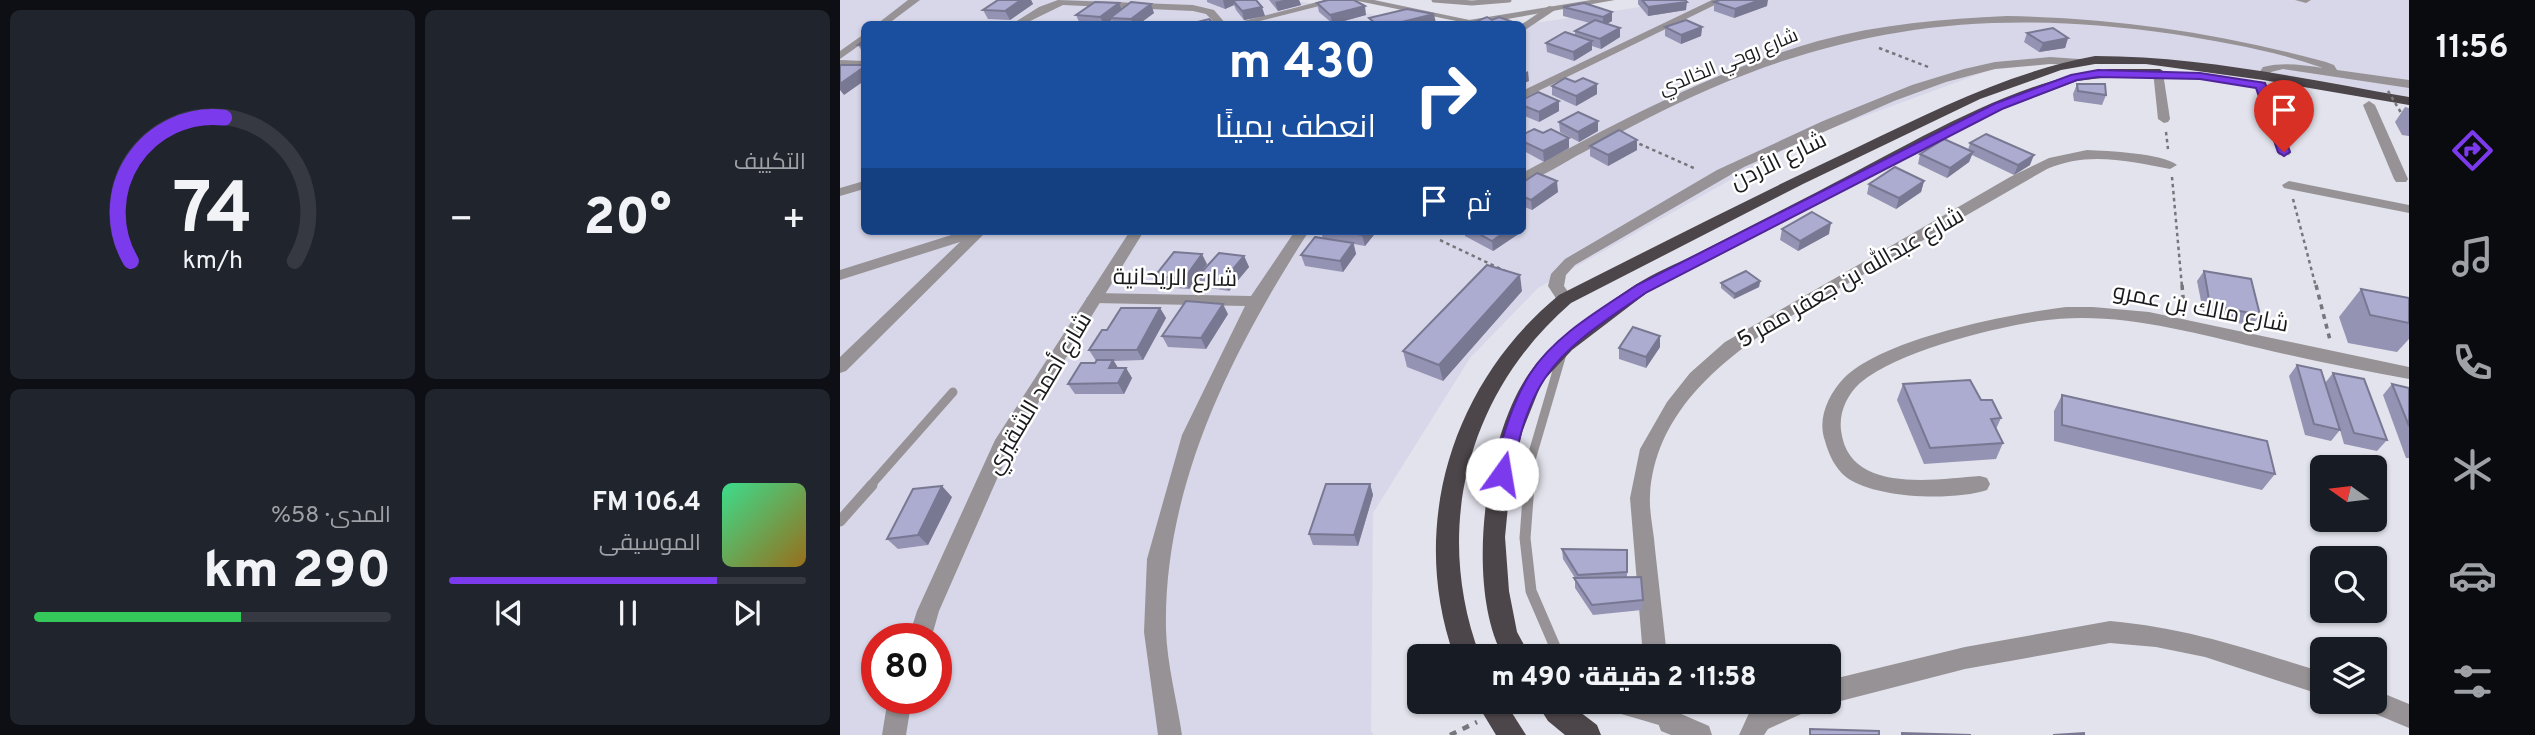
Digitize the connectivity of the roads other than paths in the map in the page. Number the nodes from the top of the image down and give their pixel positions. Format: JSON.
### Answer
{"nodes":[{"id":1,"x":915,"y":0,"type":"edge"},
{"id":2,"x":1040,"y":0,"type":"edge"},
{"id":3,"x":1338,"y":0,"type":"edge"},
{"id":4,"x":1358,"y":0,"type":"edge"},
{"id":5,"x":1434,"y":0,"type":"edge"},
{"id":6,"x":1509,"y":0,"type":"edge"},
{"id":7,"x":1610,"y":0,"type":"edge"},
{"id":8,"x":1720,"y":0,"type":"edge"},
{"id":9,"x":1062,"y":2,"type":"junction"},
{"id":10,"x":1553,"y":8,"type":"junction"},
{"id":11,"x":886,"y":21,"type":"edge"},
{"id":12,"x":1022,"y":21,"type":"edge"},
{"id":13,"x":1215,"y":21,"type":"edge"},
{"id":14,"x":1250,"y":21,"type":"edge"},
{"id":15,"x":1458,"y":21,"type":"edge"},
{"id":16,"x":1479,"y":21,"type":"edge"},
{"id":17,"x":1526,"y":26,"type":"edge"},
{"id":18,"x":861,"y":39,"type":"edge"},
{"id":19,"x":840,"y":55,"type":"edge"},
{"id":20,"x":2079,"y":62,"type":"junction"},
{"id":21,"x":840,"y":63,"type":"edge"},
{"id":22,"x":861,"y":64,"type":"edge"},
{"id":23,"x":2332,"y":72,"type":"junction"},
{"id":24,"x":2157,"y":73,"type":"junction"},
{"id":25,"x":2262,"y":80,"type":"junction"},
{"id":26,"x":2409,"y":84,"type":"edge"},
{"id":27,"x":1526,"y":94,"type":"edge"},
{"id":28,"x":2409,"y":101,"type":"edge"},
{"id":29,"x":2369,"y":105,"type":"junction"},
{"id":30,"x":2408,"y":116,"type":"edge"},
{"id":31,"x":2164,"y":119,"type":"road end"},
{"id":32,"x":2284,"y":152,"type":"dead end"},
{"id":33,"x":2170,"y":165,"type":"road end"},
{"id":34,"x":1526,"y":177,"type":"edge"},
{"id":35,"x":2402,"y":179,"type":"dead end"},
{"id":36,"x":1798,"y":181,"type":"junction"},
{"id":37,"x":2289,"y":185,"type":"road end"},
{"id":38,"x":861,"y":187,"type":"edge"},
{"id":39,"x":840,"y":192,"type":"edge"},
{"id":40,"x":1821,"y":195,"type":"junction"},
{"id":41,"x":2409,"y":209,"type":"edge"},
{"id":42,"x":967,"y":235,"type":"edge"},
{"id":43,"x":976,"y":235,"type":"edge"},
{"id":44,"x":1134,"y":235,"type":"edge"},
{"id":45,"x":1299,"y":235,"type":"edge"},
{"id":46,"x":840,"y":275,"type":"edge"},
{"id":47,"x":1094,"y":298,"type":"junction"},
{"id":48,"x":1565,"y":299,"type":"junction"},
{"id":49,"x":1256,"y":301,"type":"junction"},
{"id":50,"x":1565,"y":345,"type":"junction"},
{"id":51,"x":840,"y":367,"type":"edge"},
{"id":52,"x":2409,"y":373,"type":"edge"},
{"id":53,"x":953,"y":392,"type":"dead end"},
{"id":54,"x":1980,"y":484,"type":"dead end"},
{"id":55,"x":840,"y":521,"type":"edge"},
{"id":56,"x":924,"y":623,"type":"edge"},
{"id":57,"x":1462,"y":644,"type":"edge"},
{"id":58,"x":1510,"y":644,"type":"edge"},
{"id":59,"x":1554,"y":644,"type":"edge"},
{"id":60,"x":1654,"y":644,"type":"edge"},
{"id":61,"x":2310,"y":680,"type":"edge"},
{"id":62,"x":1841,"y":689,"type":"edge"},
{"id":63,"x":2387,"y":707,"type":"edge"},
{"id":64,"x":897,"y":714,"type":"edge"},
{"id":65,"x":1497,"y":714,"type":"edge"},
{"id":66,"x":1561,"y":714,"type":"edge"},
{"id":67,"x":1669,"y":714,"type":"edge"},
{"id":68,"x":1773,"y":714,"type":"edge"},
{"id":69,"x":2409,"y":716,"type":"edge"},
{"id":70,"x":894,"y":735,"type":"edge"},
{"id":71,"x":1170,"y":735,"type":"edge"},
{"id":72,"x":1511,"y":735,"type":"edge"},
{"id":73,"x":1587,"y":735,"type":"edge"},
{"id":74,"x":1700,"y":735,"type":"edge"},
{"id":75,"x":1751,"y":735,"type":"edge"}],
"edges":[{"from":1,"to":11,"type":"street"},
{"from":2,"to":9,"type":"street"},
{"from":3,"to":14,"type":"street"},
{"from":4,"to":15,"type":"street"},
{"from":5,"to":6,"type":"lane"},
{"from":7,"to":10,"type":"street"},
{"from":8,"to":27,"type":"street"},
{"from":9,"to":12,"type":"street"},
{"from":9,"to":13,"type":"street"},
{"from":10,"to":16,"type":"street"},
{"from":10,"to":17,"type":"street"},
{"from":18,"to":19,"type":"street"},
{"from":20,"to":25,"type":"highway","name":"شارع الأردن"},
{"from":20,"to":36,"type":"highway","name":"شارع الأردن"},
{"from":20,"to":48,"type":"street"},
{"from":21,"to":22,"type":"street"},
{"from":23,"to":25,"type":"street"},
{"from":23,"to":26,"type":"street"},
{"from":23,"to":34,"type":"street","name":"شارع روحي الخالدي"},
{"from":24,"to":25,"type":"highway","name":"شارع الأردن"},
{"from":24,"to":31,"type":"street"},
{"from":24,"to":40,"type":"highway","name":"شارع الأردن"},
{"from":25,"to":28,"type":"highway","name":"شارع الأردن"},
{"from":25,"to":29,"type":"highway","name":"شارع الأردن"},
{"from":25,"to":32,"type":"street"},
{"from":29,"to":30,"type":"highway","name":"شارع الأردن"},
{"from":29,"to":35,"type":"street"},
{"from":33,"to":60,"type":"street","name":"شارع عبدالله بن جعفر ممر 5"},
{"from":36,"to":40,"type":"highway"},
{"from":36,"to":48,"type":"highway","name":"شارع الأردن"},
{"from":37,"to":41,"type":"street"},
{"from":38,"to":39,"type":"street"},
{"from":40,"to":50,"type":"highway","name":"شارع الأردن"},
{"from":42,"to":46,"type":"street"},
{"from":43,"to":51,"type":"street"},
{"from":44,"to":47,"type":"street","name":"شارع أحمد الشقيري"},
{"from":45,"to":49,"type":"street"},
{"from":47,"to":49,"type":"street","name":"شارع الريحانية"},
{"from":47,"to":56,"type":"street","name":"شارع أحمد الشقيري"},
{"from":48,"to":57,"type":"highway","name":"شارع الأردن"},
{"from":49,"to":71,"type":"street"},
{"from":50,"to":58,"type":"highway","name":"شارع الأردن"},
{"from":50,"to":59,"type":"lane"},
{"from":52,"to":54,"type":"street","name":"شارع مالك بن عمرو"},
{"from":53,"to":55,"type":"lane"},
{"from":61,"to":62,"type":"street"},
{"from":63,"to":69,"type":"street"},
{"from":64,"to":70,"type":"street"},
{"from":65,"to":72,"type":"highway"},
{"from":66,"to":73,"type":"highway"},
{"from":67,"to":74,"type":"street"},
{"from":68,"to":75,"type":"street"}]}
